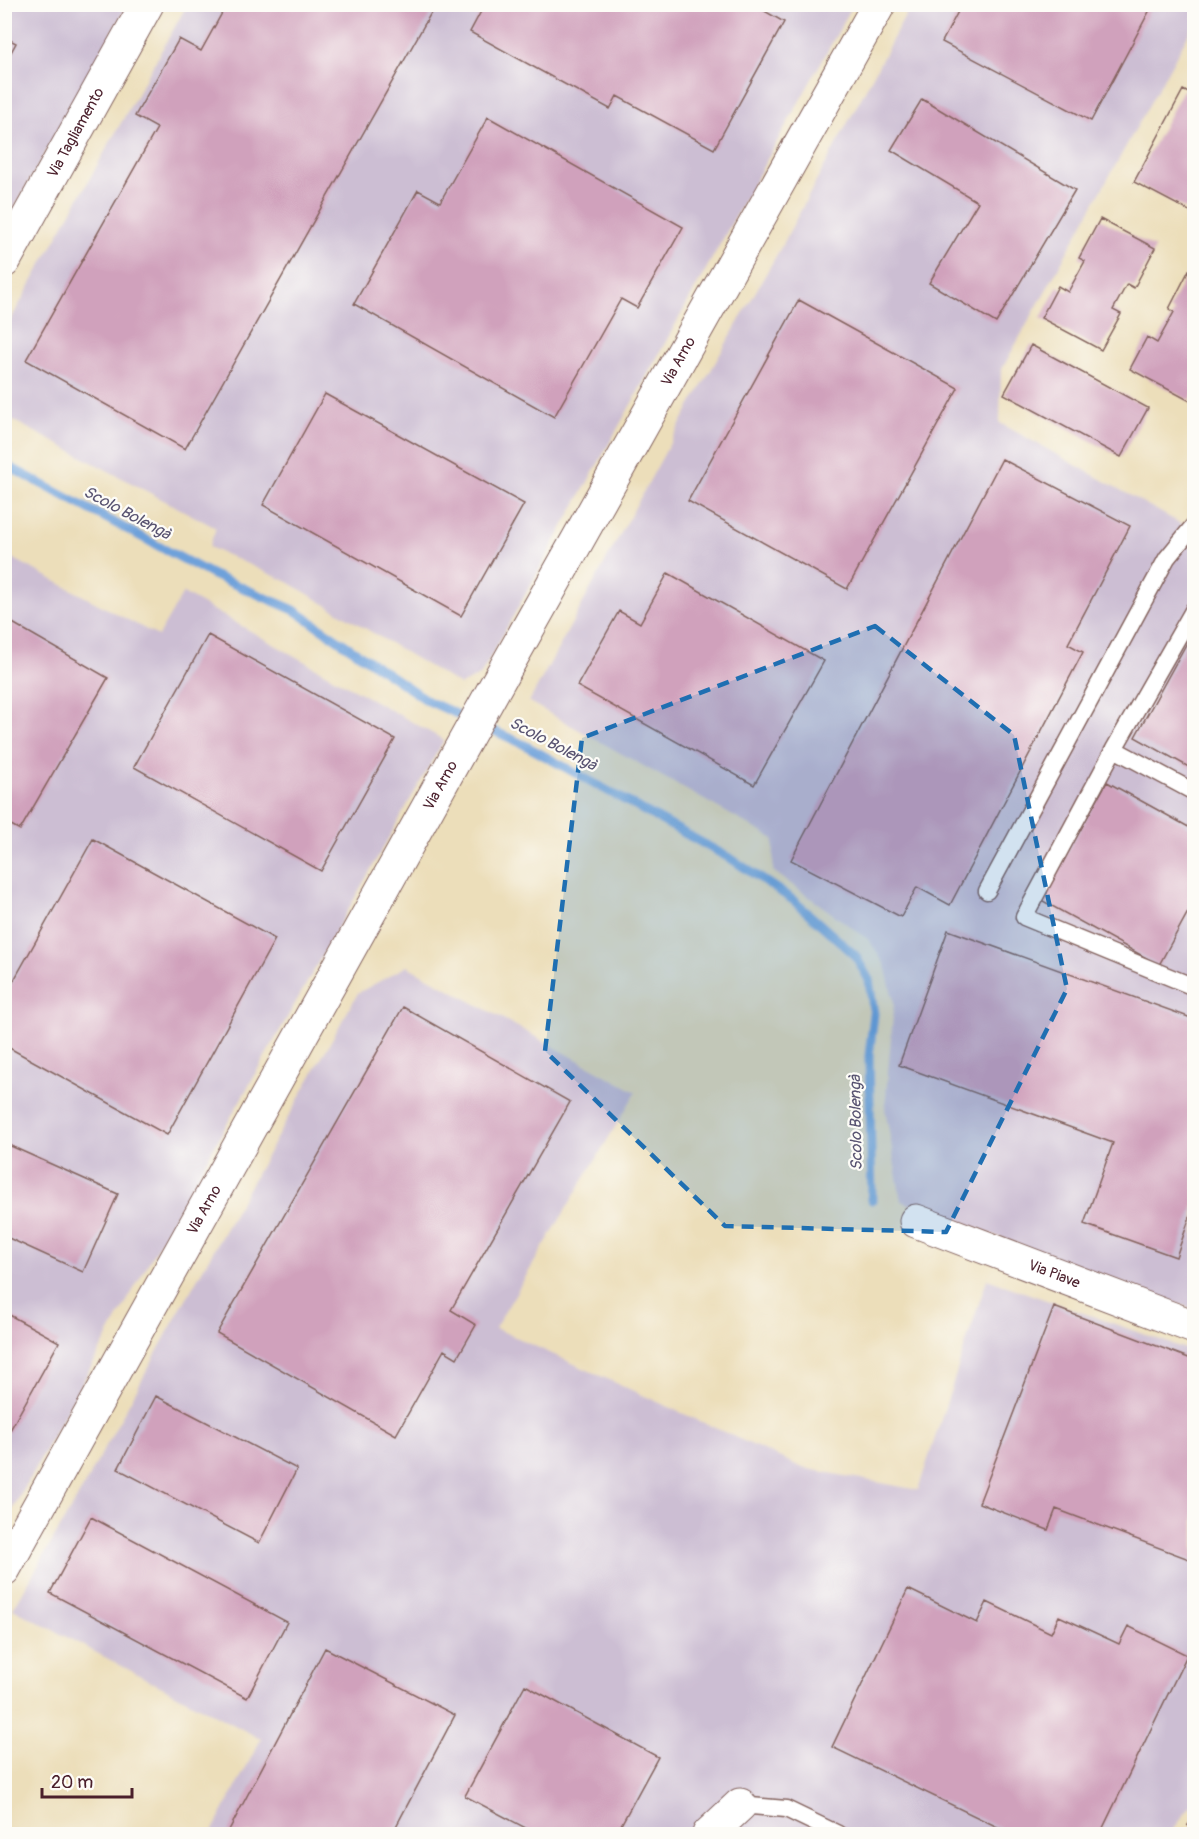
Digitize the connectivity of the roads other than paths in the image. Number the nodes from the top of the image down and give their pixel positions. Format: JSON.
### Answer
{"nodes":[{"id":1,"x":147,"y":4,"type":"edge"},
{"id":2,"x":879,"y":4,"type":"edge"},
{"id":3,"x":4,"y":261,"type":"edge"},
{"id":4,"x":1194,"y":525,"type":"edge"},
{"id":5,"x":1194,"y":609,"type":"edge"},
{"id":6,"x":1114,"y":749,"type":"junction"},
{"id":7,"x":1194,"y":792,"type":"edge"},
{"id":8,"x":987,"y":891,"type":"dead end"},
{"id":9,"x":1193,"y":983,"type":"edge"},
{"id":10,"x":916,"y":1221,"type":"dead end"},
{"id":11,"x":1194,"y":1327,"type":"edge"},
{"id":12,"x":4,"y":1569,"type":"edge"},
{"id":13,"x":740,"y":1805,"type":"joint"},
{"id":14,"x":709,"y":1834,"type":"edge"},
{"id":15,"x":838,"y":1834,"type":"edge"}],
"edges":[{"from":1,"to":3,"type":"street","name":"Via Tagliamento"},
{"from":2,"to":12,"type":"street","name":"Via Arno"},
{"from":4,"to":8,"type":"lane"},
{"from":5,"to":6,"type":"lane"},
{"from":6,"to":7,"type":"lane"},
{"from":6,"to":9,"type":"lane"},
{"from":10,"to":11,"type":"street","name":"Via Piave"},
{"from":13,"to":14,"type":"street"},
{"from":13,"to":15,"type":"lane"}]}
